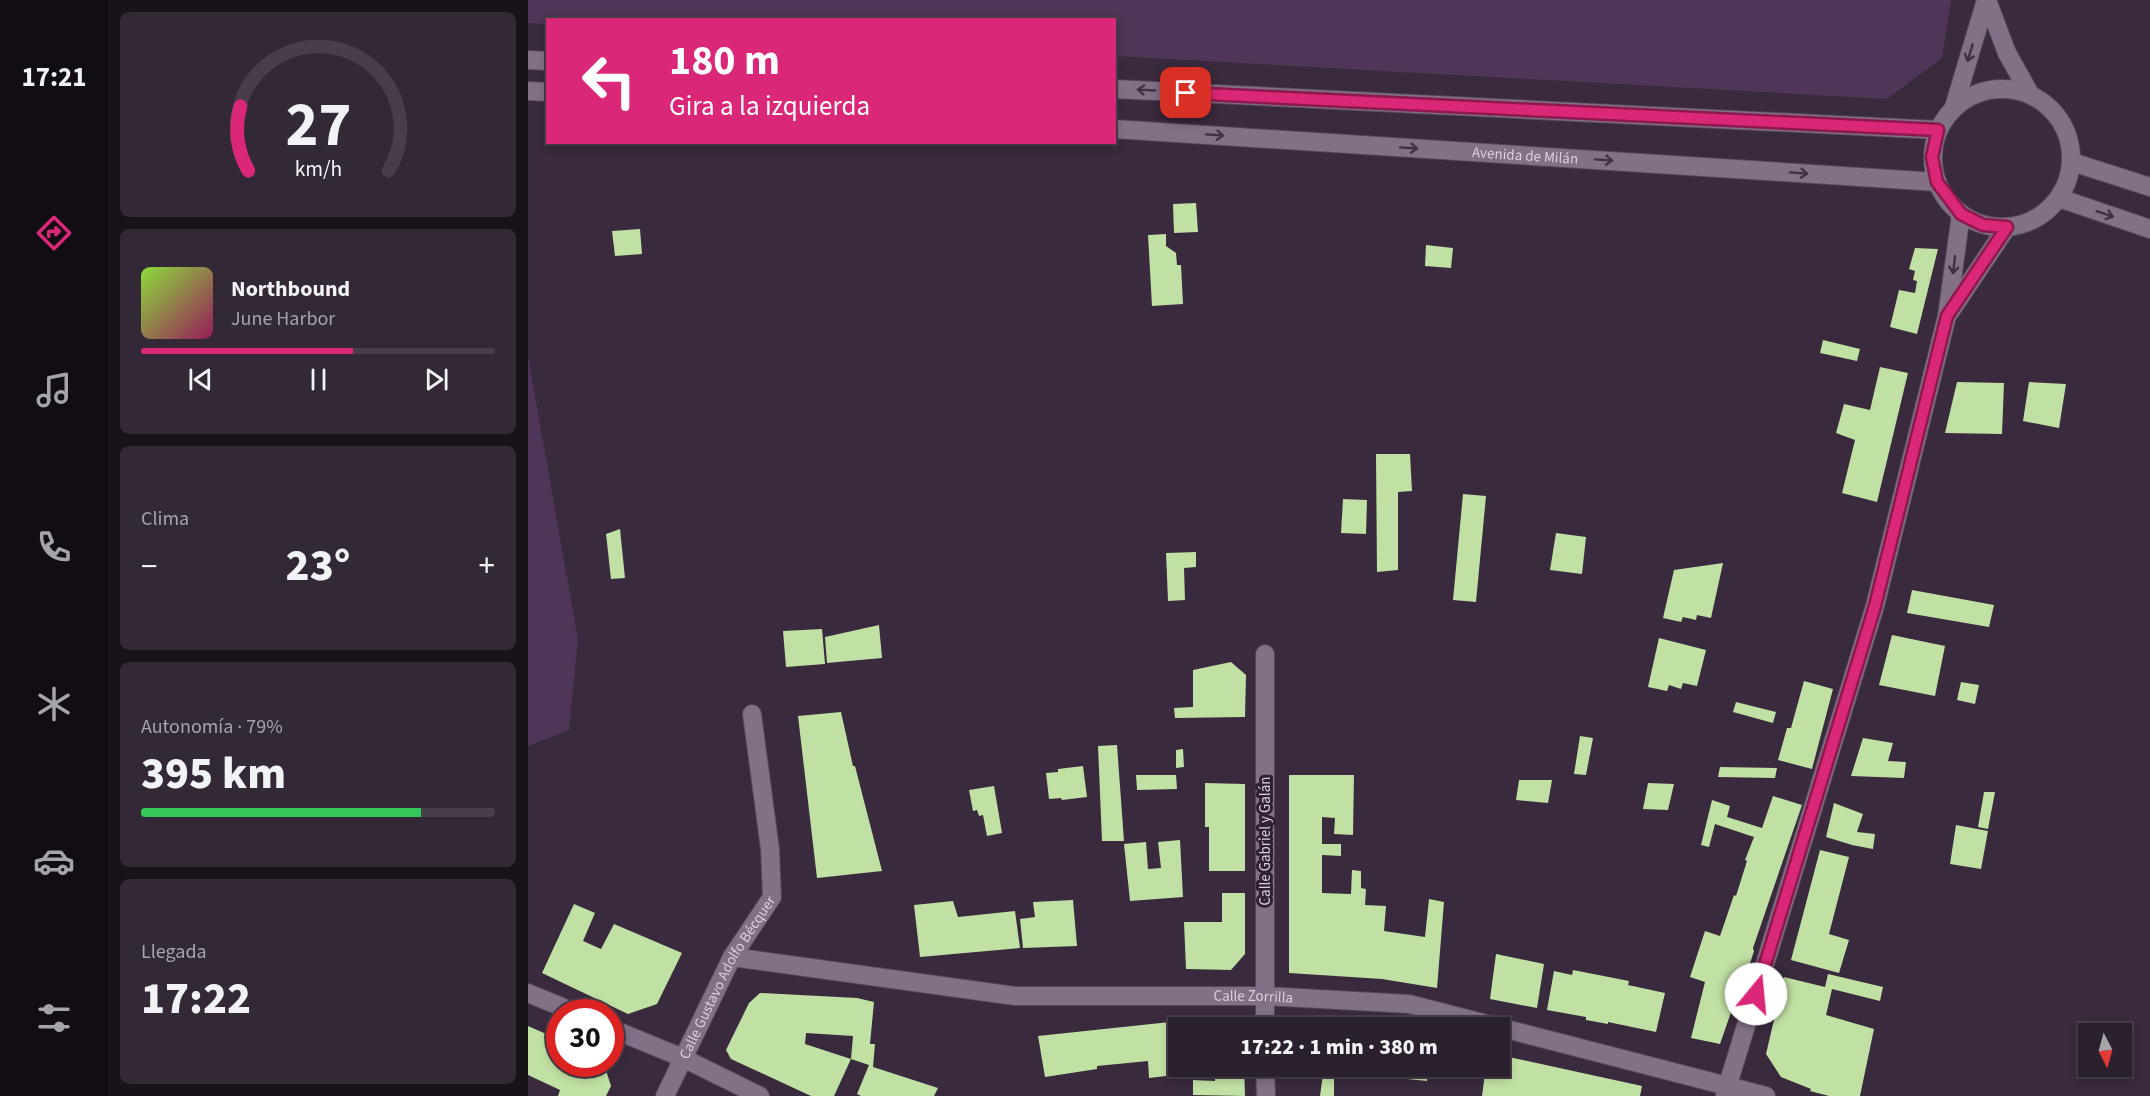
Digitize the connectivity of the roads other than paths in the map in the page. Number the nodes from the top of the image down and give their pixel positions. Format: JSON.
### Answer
{"nodes":[{"id":1,"x":1987,"y":0,"type":"edge"},
{"id":2,"x":528,"y":60,"type":"edge"},
{"id":3,"x":546,"y":61,"type":"edge"},
{"id":4,"x":1116,"y":89,"type":"edge"},
{"id":5,"x":528,"y":91,"type":"edge"},
{"id":6,"x":546,"y":92,"type":"edge"},
{"id":7,"x":2030,"y":94,"type":"junction"},
{"id":8,"x":1954,"y":107,"type":"junction"},
{"id":9,"x":1116,"y":129,"type":"edge"},
{"id":10,"x":1938,"y":130,"type":"junction"},
{"id":11,"x":2072,"y":162,"type":"junction"},
{"id":12,"x":1937,"y":182,"type":"junction"},
{"id":13,"x":2150,"y":188,"type":"edge"},
{"id":14,"x":2059,"y":198,"type":"junction"},
{"id":15,"x":1961,"y":214,"type":"junction"},
{"id":16,"x":2007,"y":227,"type":"junction"},
{"id":17,"x":2150,"y":229,"type":"edge"},
{"id":18,"x":1947,"y":316,"type":"junction"},
{"id":19,"x":1265,"y":654,"type":"dead end"},
{"id":20,"x":752,"y":714,"type":"dead end"},
{"id":21,"x":732,"y":957,"type":"junction"},
{"id":22,"x":528,"y":993,"type":"edge"},
{"id":23,"x":1264,"y":996,"type":"junction"},
{"id":24,"x":546,"y":1000,"type":"edge"},
{"id":25,"x":1265,"y":1017,"type":"edge"},
{"id":26,"x":624,"y":1034,"type":"edge"},
{"id":27,"x":683,"y":1058,"type":"junction"},
{"id":28,"x":1265,"y":1077,"type":"edge"},
{"id":29,"x":1727,"y":1091,"type":"edge"},
{"id":30,"x":664,"y":1096,"type":"edge"},
{"id":31,"x":760,"y":1096,"type":"edge"},
{"id":32,"x":1266,"y":1096,"type":"edge"},
{"id":33,"x":1766,"y":1096,"type":"edge"}],
"edges":[{"from":1,"to":7,"type":"street"},
{"from":1,"to":8,"type":"street","one_way":true},
{"from":2,"to":3,"type":"street"},
{"from":10,"to":4,"type":"street","one_way":true},
{"from":5,"to":6,"type":"street"},
{"from":7,"to":8,"type":"street"},
{"from":7,"to":11,"type":"street"},
{"from":8,"to":10,"type":"street"},
{"from":9,"to":12,"type":"street","name":"Avenida de Milán","one_way":true},
{"from":10,"to":12,"type":"street"},
{"from":11,"to":13,"type":"street"},
{"from":11,"to":14,"type":"street"},
{"from":12,"to":15,"type":"street"},
{"from":14,"to":16,"type":"street"},
{"from":14,"to":17,"type":"street","one_way":true},
{"from":15,"to":16,"type":"street"},
{"from":15,"to":18,"type":"street","one_way":true},
{"from":16,"to":18,"type":"street"},
{"from":18,"to":29,"type":"street"},
{"from":19,"to":23,"type":"street","name":"Calle Gabriel y Galán"},
{"from":20,"to":21,"type":"street","name":"Calle Gustavo Adolfo Bécquer"},
{"from":21,"to":23,"type":"street","name":"Calle Zorrilla"},
{"from":21,"to":27,"type":"street","name":"Calle Gustavo Adolfo Bécquer"},
{"from":22,"to":24,"type":"street"},
{"from":23,"to":25,"type":"street","name":"Calle Gabriel y Galán"},
{"from":23,"to":29,"type":"street","name":"Calle Zorrilla"},
{"from":26,"to":27,"type":"street"},
{"from":27,"to":30,"type":"street","name":"Calle Gustavo Adolfo Bécquer"},
{"from":27,"to":31,"type":"street"},
{"from":28,"to":32,"type":"street"},
{"from":29,"to":33,"type":"street","name":"Calle Zorrilla"}]}
